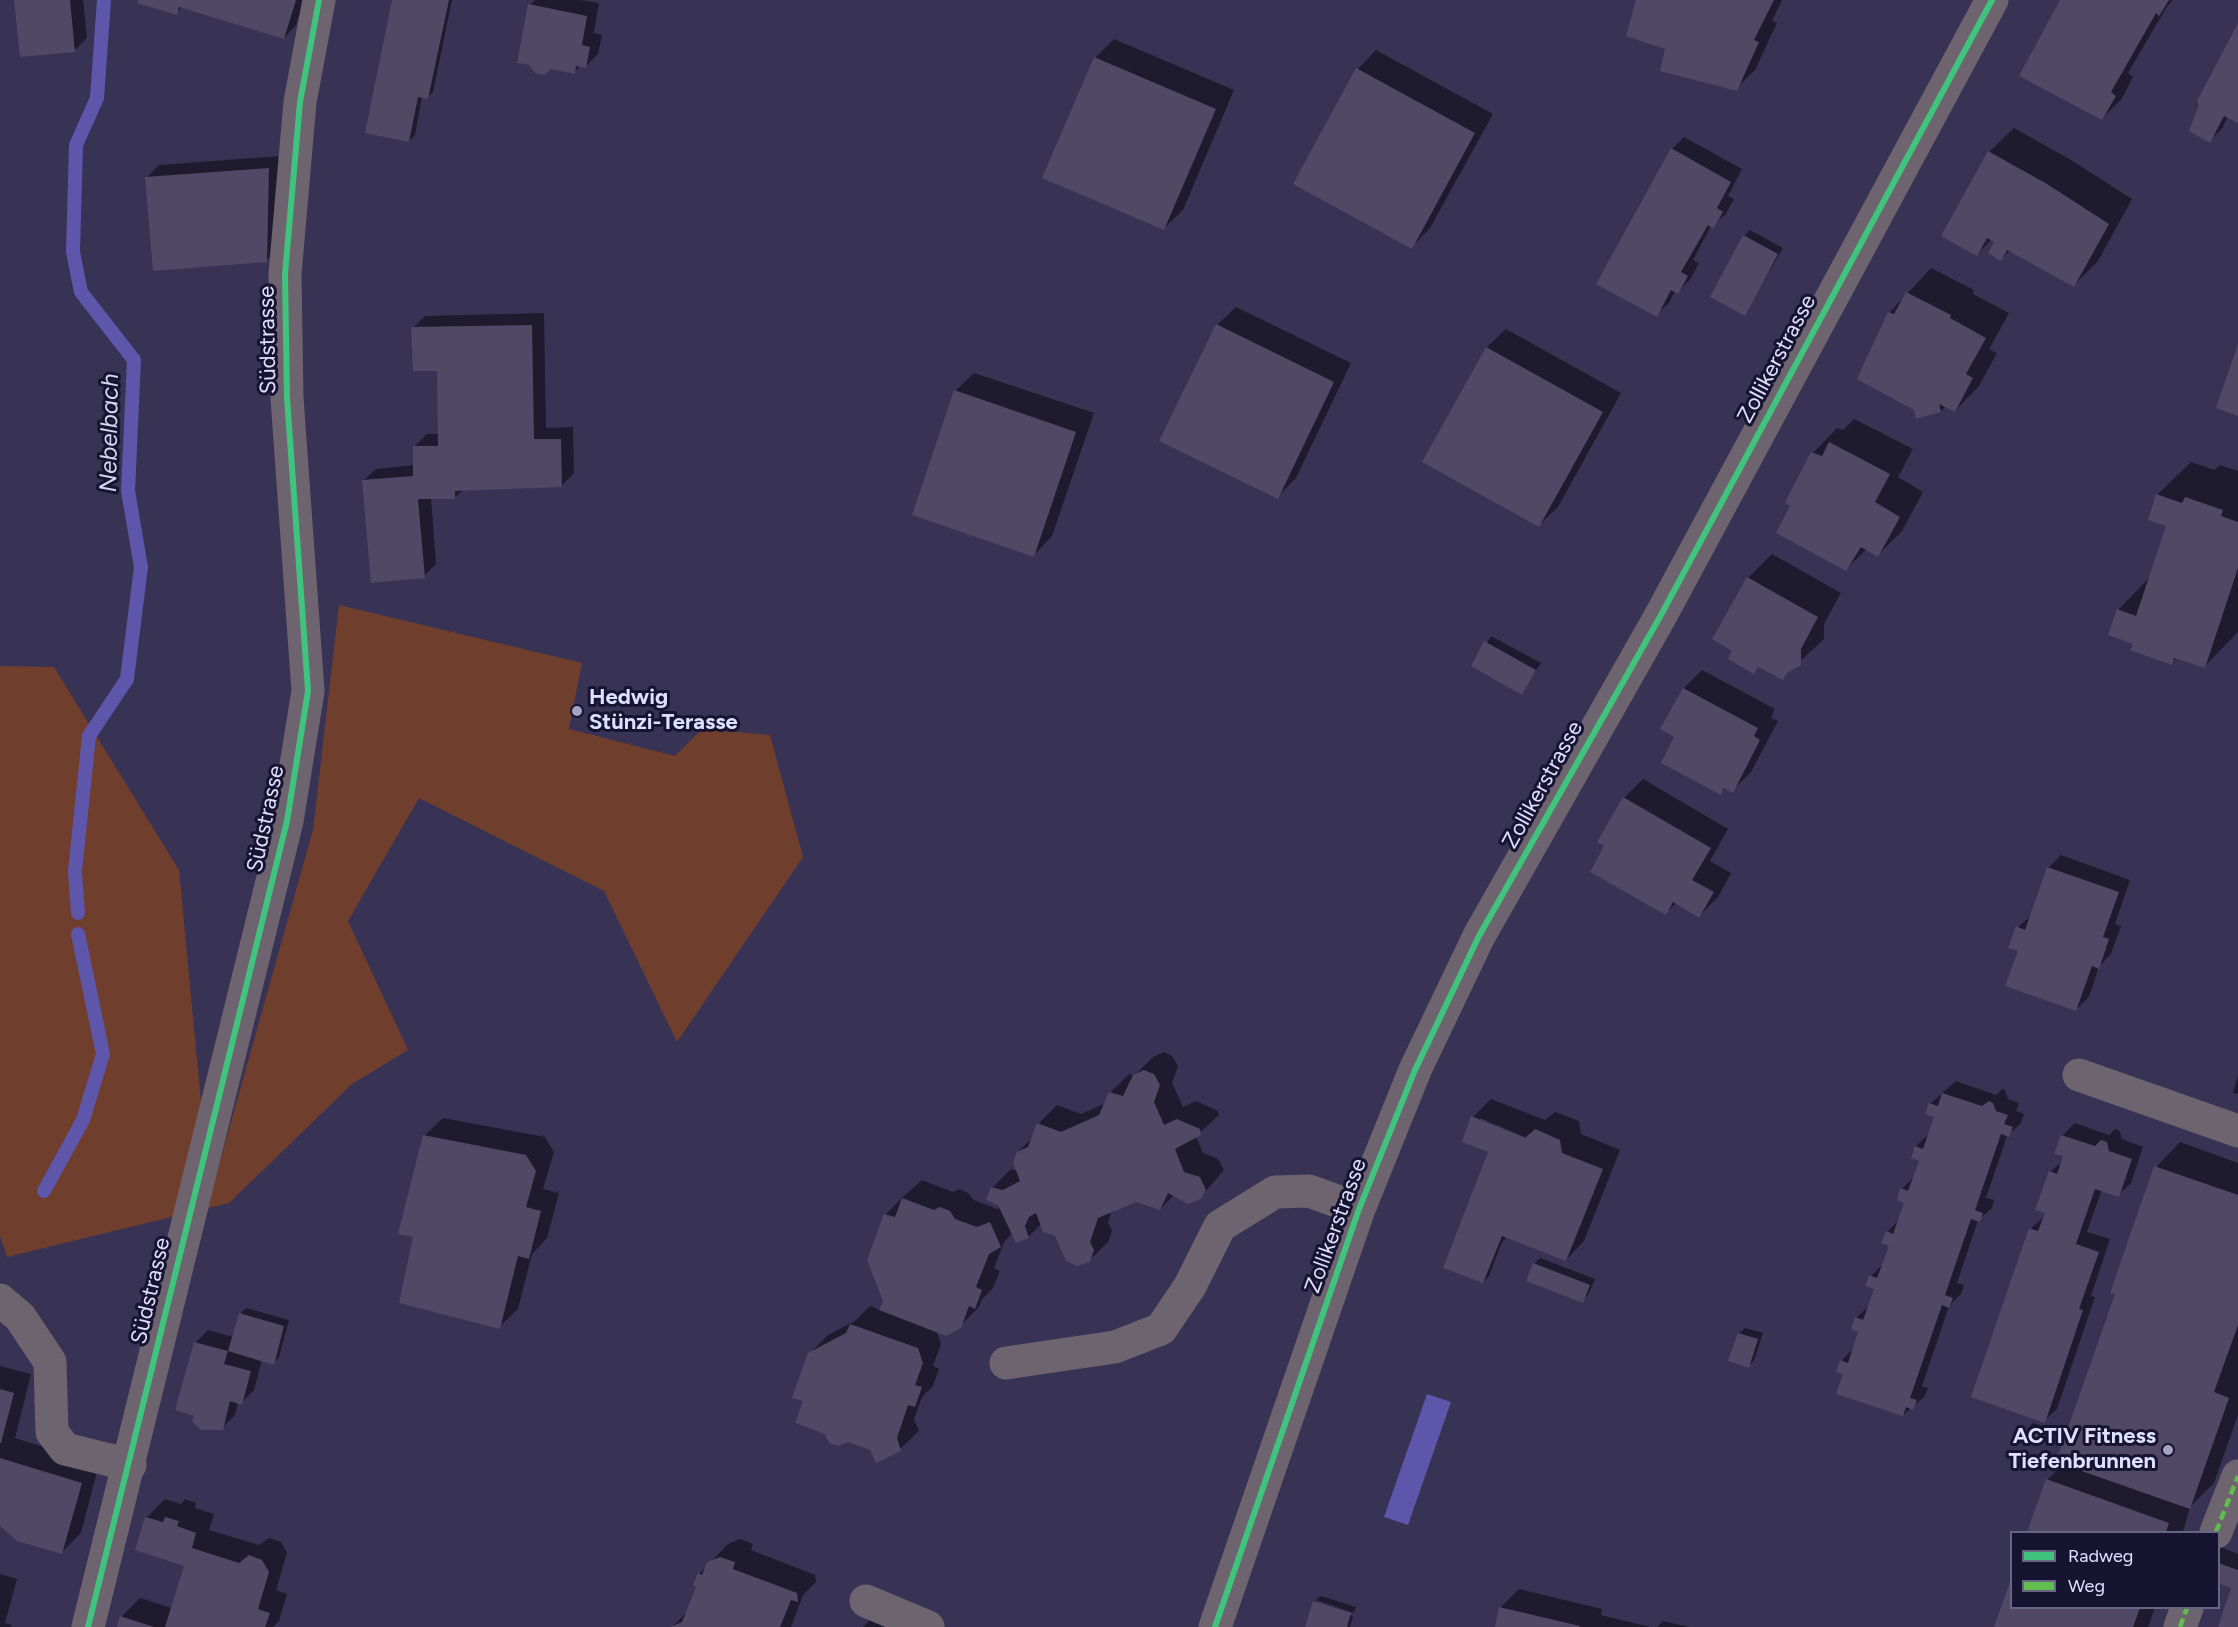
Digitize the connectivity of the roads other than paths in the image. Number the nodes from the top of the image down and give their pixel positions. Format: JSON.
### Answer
{"nodes":[{"id":1,"x":319,"y":0,"type":"edge"},
{"id":2,"x":1992,"y":0,"type":"edge"},
{"id":3,"x":2079,"y":1075,"type":"dead end"},
{"id":4,"x":2238,"y":1131,"type":"edge"},
{"id":5,"x":1359,"y":1209,"type":"junction"},
{"id":6,"x":0,"y":1300,"type":"edge"},
{"id":7,"x":1006,"y":1363,"type":"dead end"},
{"id":8,"x":130,"y":1465,"type":"junction"},
{"id":9,"x":2238,"y":1476,"type":"edge"},
{"id":10,"x":2217,"y":1531,"type":"edge"},
{"id":11,"x":866,"y":1601,"type":"dead end"},
{"id":12,"x":2187,"y":1609,"type":"edge"},
{"id":13,"x":88,"y":1627,"type":"edge"},
{"id":14,"x":928,"y":1627,"type":"edge"},
{"id":15,"x":1215,"y":1627,"type":"edge"},
{"id":16,"x":2180,"y":1627,"type":"edge"}],
"edges":[{"from":1,"to":8,"type":"street","name":"Südstrasse"},
{"from":2,"to":5,"type":"street","name":"Zollikerstrasse"},
{"from":3,"to":4,"type":"street"},
{"from":5,"to":7,"type":"street"},
{"from":5,"to":15,"type":"street","name":"Zollikerstrasse"},
{"from":6,"to":8,"type":"street"},
{"from":8,"to":13,"type":"street","name":"Südstrasse"},
{"from":9,"to":10,"type":"street"},
{"from":11,"to":14,"type":"street"},
{"from":12,"to":16,"type":"street"}]}
